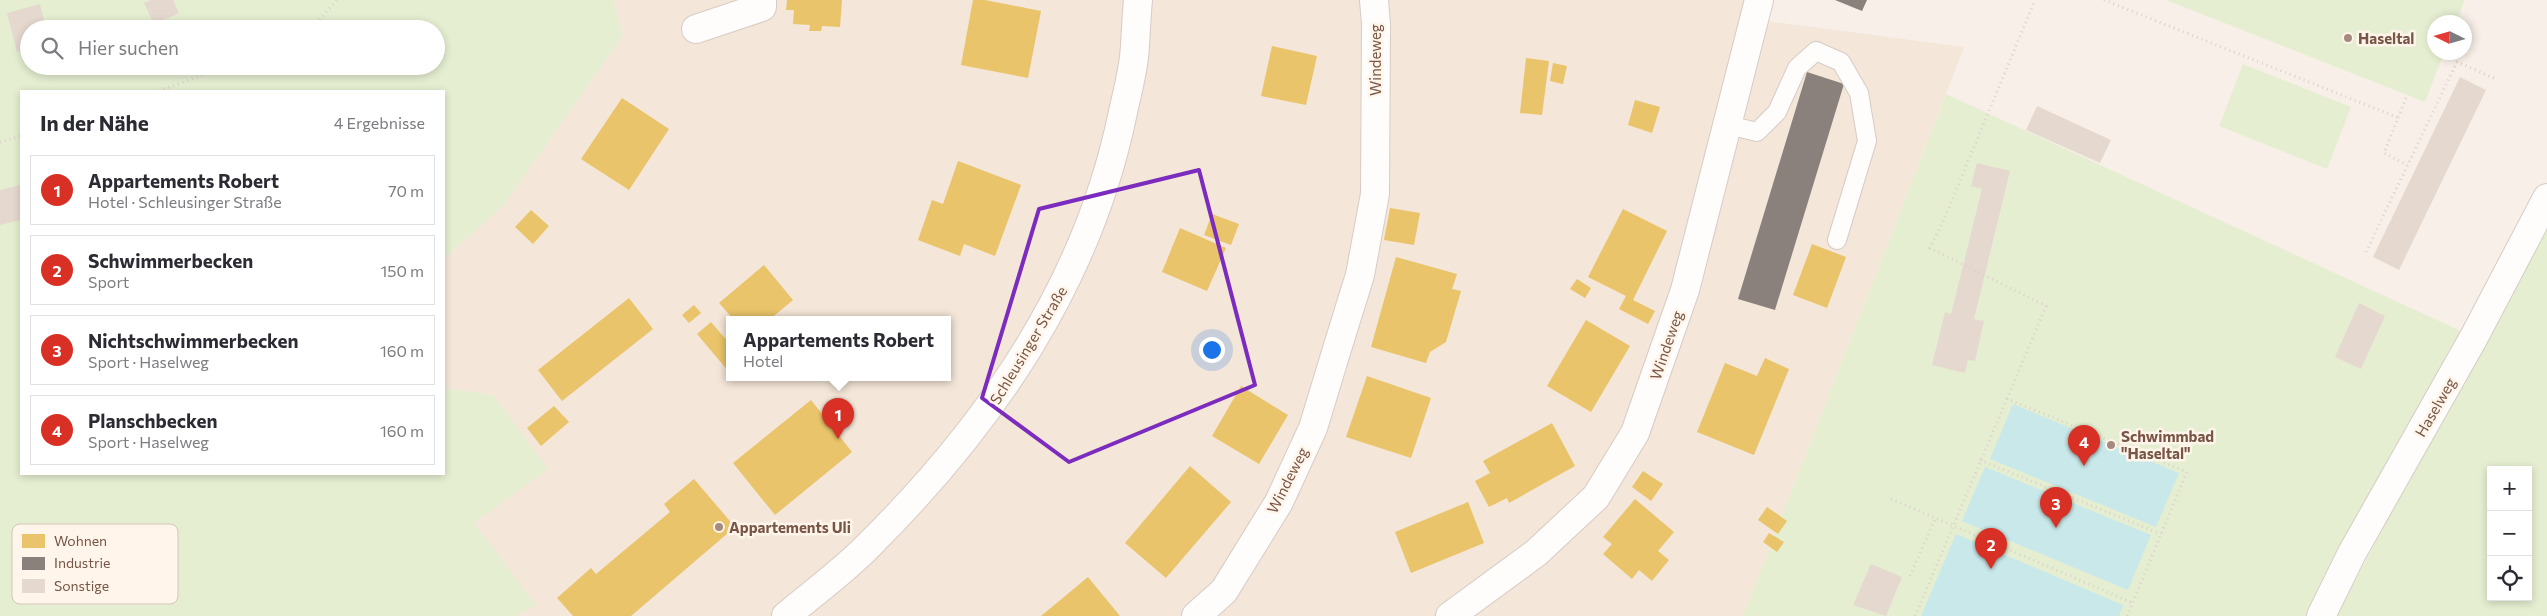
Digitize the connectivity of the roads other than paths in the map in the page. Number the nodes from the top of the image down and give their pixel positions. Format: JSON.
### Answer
{"nodes":[{"id":1,"x":762,"y":0,"type":"edge"},
{"id":2,"x":1138,"y":0,"type":"edge"},
{"id":3,"x":1374,"y":0,"type":"edge"},
{"id":4,"x":1760,"y":0,"type":"edge"},
{"id":5,"x":696,"y":29,"type":"dead end"},
{"id":6,"x":1728,"y":125,"type":"junction"},
{"id":7,"x":2547,"y":198,"type":"edge"},
{"id":8,"x":1837,"y":240,"type":"dead end"},
{"id":9,"x":786,"y":616,"type":"edge"},
{"id":10,"x":1196,"y":616,"type":"edge"},
{"id":11,"x":1450,"y":616,"type":"edge"},
{"id":12,"x":2321,"y":616,"type":"edge"}],
"edges":[{"from":1,"to":5,"type":"street"},
{"from":2,"to":9,"type":"street","name":"Schleusinger Straße"},
{"from":3,"to":10,"type":"street","name":"Windeweg"},
{"from":4,"to":6,"type":"street","name":"Windeweg"},
{"from":6,"to":8,"type":"lane"},
{"from":6,"to":11,"type":"street","name":"Windeweg"},
{"from":7,"to":12,"type":"street","name":"Haselweg"}]}
